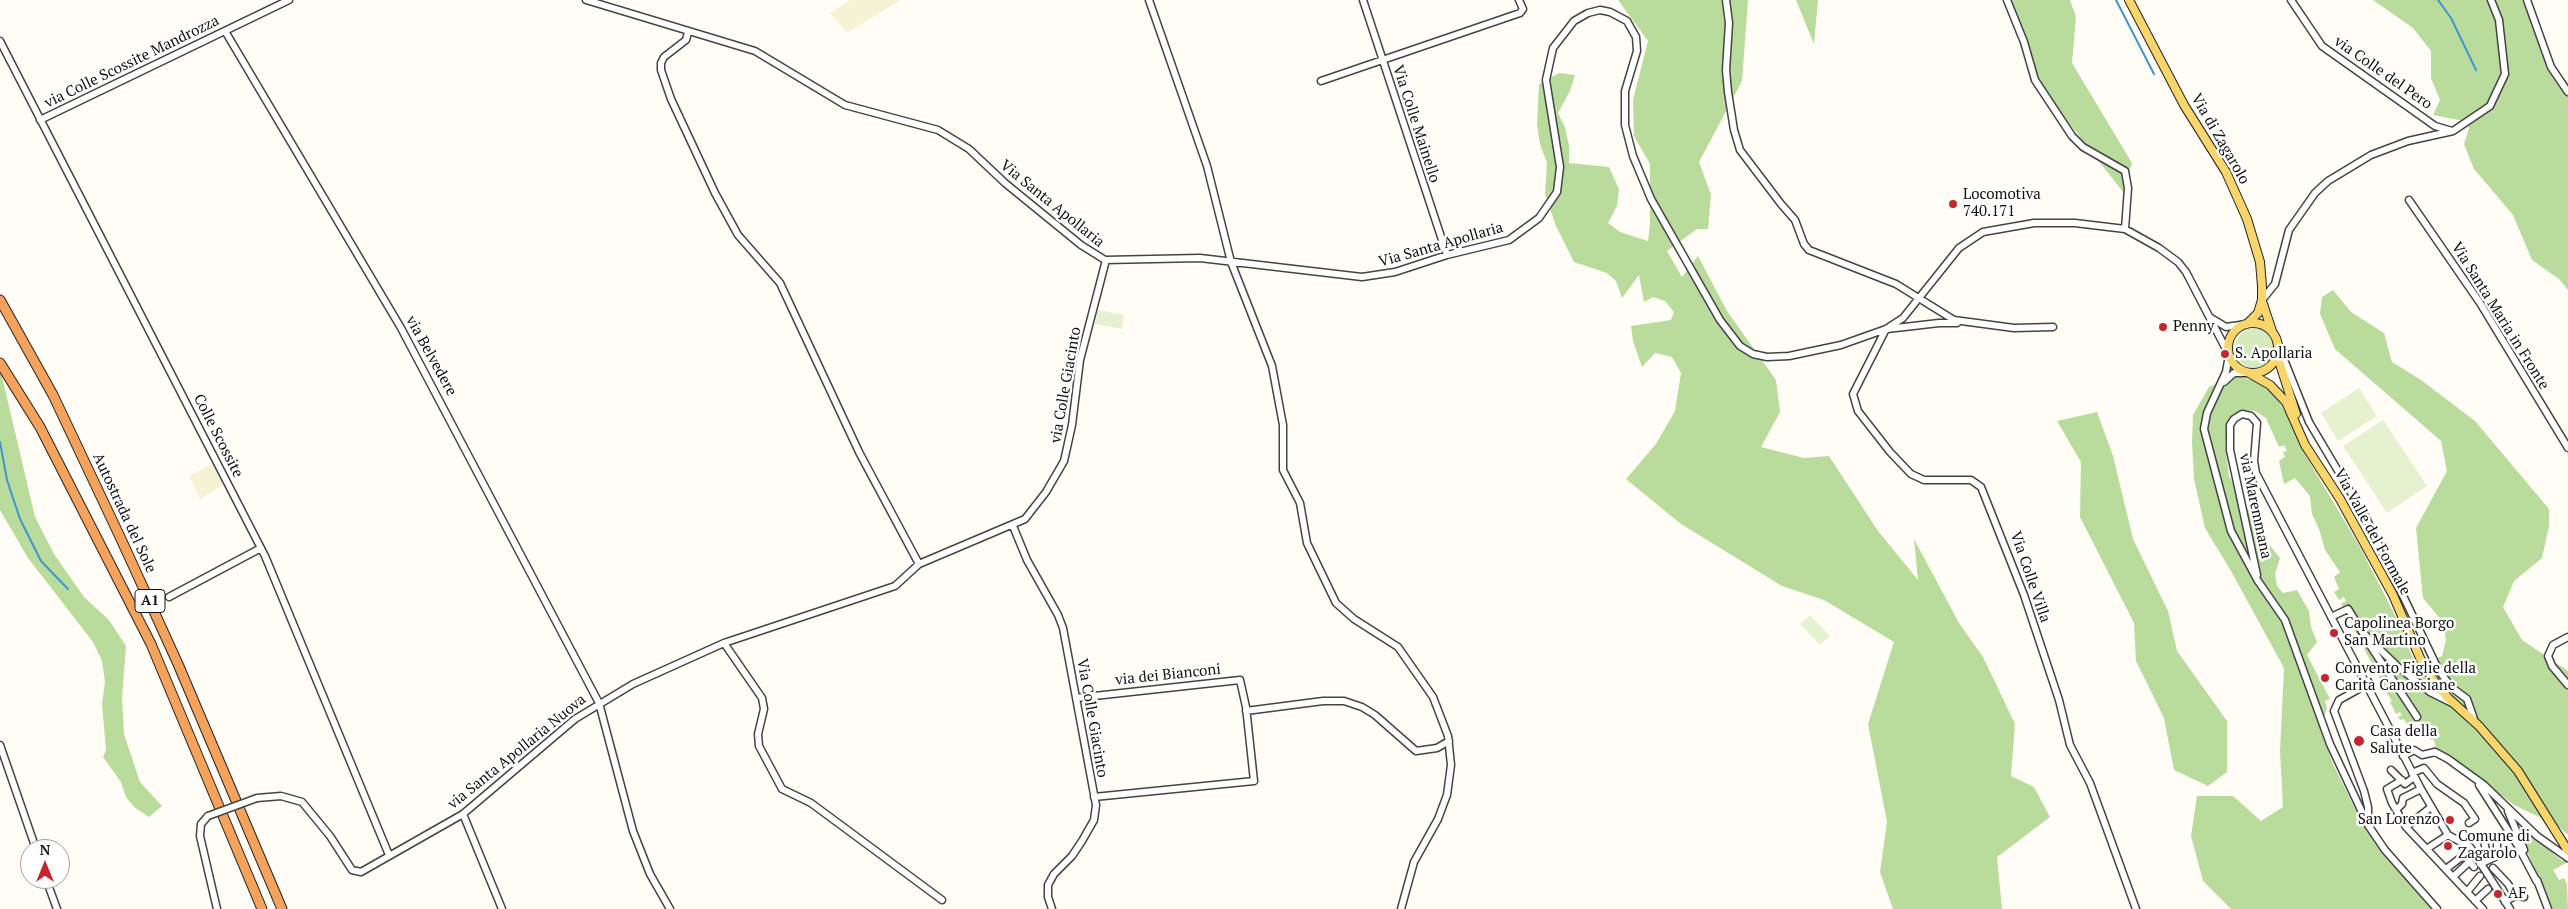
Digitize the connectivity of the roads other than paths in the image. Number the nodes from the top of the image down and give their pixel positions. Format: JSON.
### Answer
{"nodes":[{"id":1,"x":289,"y":0,"type":"edge"},
{"id":2,"x":586,"y":0,"type":"edge"},
{"id":3,"x":1149,"y":0,"type":"edge"},
{"id":4,"x":1363,"y":0,"type":"edge"},
{"id":5,"x":1519,"y":0,"type":"edge"},
{"id":6,"x":1726,"y":0,"type":"edge"},
{"id":7,"x":2008,"y":0,"type":"edge"},
{"id":8,"x":2129,"y":0,"type":"edge"},
{"id":9,"x":2291,"y":0,"type":"edge"},
{"id":10,"x":2492,"y":0,"type":"edge"},
{"id":11,"x":2527,"y":0,"type":"edge"},
{"id":12,"x":225,"y":31,"type":"junction"},
{"id":13,"x":688,"y":32,"type":"junction"},
{"id":14,"x":0,"y":41,"type":"edge"},
{"id":15,"x":1381,"y":61,"type":"junction"},
{"id":16,"x":1322,"y":81,"type":"dead end"},
{"id":17,"x":2568,"y":92,"type":"edge"},
{"id":18,"x":40,"y":120,"type":"junction"},
{"id":19,"x":2453,"y":131,"type":"junction"},
{"id":20,"x":2408,"y":200,"type":"dead end"},
{"id":21,"x":2125,"y":229,"type":"junction"},
{"id":22,"x":1447,"y":255,"type":"junction"},
{"id":23,"x":1106,"y":260,"type":"junction"},
{"id":24,"x":1231,"y":262,"type":"junction"},
{"id":25,"x":1918,"y":298,"type":"junction"},
{"id":26,"x":0,"y":300,"type":"edge"},
{"id":27,"x":2262,"y":300,"type":"junction"},
{"id":28,"x":2208,"y":316,"type":"junction"},
{"id":29,"x":1977,"y":324,"type":"junction"},
{"id":30,"x":2247,"y":324,"type":"junction"},
{"id":31,"x":2053,"y":327,"type":"dead end"},
{"id":32,"x":1886,"y":329,"type":"junction"},
{"id":33,"x":2273,"y":332,"type":"junction"},
{"id":34,"x":2278,"y":342,"type":"junction"},
{"id":35,"x":2277,"y":355,"type":"junction"},
{"id":36,"x":2229,"y":356,"type":"junction"},
{"id":37,"x":0,"y":363,"type":"edge"},
{"id":38,"x":2249,"y":373,"type":"junction"},
{"id":39,"x":2219,"y":389,"type":"junction"},
{"id":40,"x":2305,"y":445,"type":"junction"},
{"id":41,"x":2568,"y":448,"type":"edge"},
{"id":42,"x":1013,"y":526,"type":"junction"},
{"id":43,"x":261,"y":548,"type":"junction"},
{"id":44,"x":919,"y":564,"type":"junction"},
{"id":45,"x":2258,"y":581,"type":"junction"},
{"id":46,"x":168,"y":597,"type":"dead end"},
{"id":47,"x":2331,"y":617,"type":"junction"},
{"id":48,"x":2363,"y":633,"type":"junction"},
{"id":49,"x":2568,"y":637,"type":"edge"},
{"id":50,"x":724,"y":643,"type":"junction"},
{"id":51,"x":2366,"y":685,"type":"junction"},
{"id":52,"x":2568,"y":685,"type":"edge"},
{"id":53,"x":1076,"y":698,"type":"junction"},
{"id":54,"x":599,"y":702,"type":"junction"},
{"id":55,"x":2456,"y":705,"type":"junction"},
{"id":56,"x":1246,"y":711,"type":"junction"},
{"id":57,"x":2417,"y":717,"type":"dead end"},
{"id":58,"x":2475,"y":722,"type":"junction"},
{"id":59,"x":1449,"y":741,"type":"junction"},
{"id":60,"x":0,"y":745,"type":"edge"},
{"id":61,"x":2403,"y":756,"type":"junction"},
{"id":62,"x":2391,"y":770,"type":"dead end"},
{"id":63,"x":2413,"y":775,"type":"junction"},
{"id":64,"x":2475,"y":778,"type":"junction"},
{"id":65,"x":2403,"y":782,"type":"junction"},
{"id":66,"x":2421,"y":789,"type":"junction"},
{"id":67,"x":2410,"y":795,"type":"junction"},
{"id":68,"x":1094,"y":797,"type":"junction"},
{"id":69,"x":2431,"y":807,"type":"junction"},
{"id":70,"x":2507,"y":807,"type":"junction"},
{"id":71,"x":2396,"y":810,"type":"junction"},
{"id":72,"x":463,"y":814,"type":"junction"},
{"id":73,"x":2469,"y":823,"type":"dead end"},
{"id":74,"x":2368,"y":824,"type":"junction"},
{"id":75,"x":2406,"y":827,"type":"junction"},
{"id":76,"x":2448,"y":835,"type":"junction"},
{"id":77,"x":2483,"y":836,"type":"dead end"},
{"id":78,"x":33,"y":839,"type":"edge"},
{"id":79,"x":2497,"y":842,"type":"dead end"},
{"id":80,"x":2428,"y":848,"type":"junction"},
{"id":81,"x":2568,"y":852,"type":"edge"},
{"id":82,"x":389,"y":855,"type":"junction"},
{"id":83,"x":2568,"y":858,"type":"edge"},
{"id":84,"x":2488,"y":860,"type":"junction"},
{"id":85,"x":2475,"y":864,"type":"junction"},
{"id":86,"x":2446,"y":868,"type":"junction"},
{"id":87,"x":2493,"y":868,"type":"dead end"},
{"id":88,"x":2480,"y":876,"type":"dead end"},
{"id":89,"x":2453,"y":877,"type":"junction"},
{"id":90,"x":2537,"y":882,"type":"junction"},
{"id":91,"x":50,"y":889,"type":"edge"},
{"id":92,"x":2488,"y":889,"type":"dead end"},
{"id":93,"x":2467,"y":892,"type":"junction"},
{"id":94,"x":2515,"y":896,"type":"junction"},
{"id":95,"x":2524,"y":897,"type":"dead end"},
{"id":96,"x":942,"y":900,"type":"dead end"},
{"id":97,"x":2476,"y":901,"type":"junction"},
{"id":98,"x":2507,"y":907,"type":"edge"},
{"id":99,"x":57,"y":909,"type":"edge"},
{"id":100,"x":217,"y":909,"type":"edge"},
{"id":101,"x":262,"y":909,"type":"edge"},
{"id":102,"x":282,"y":909,"type":"edge"},
{"id":103,"x":502,"y":909,"type":"edge"},
{"id":104,"x":670,"y":909,"type":"edge"},
{"id":105,"x":1052,"y":909,"type":"edge"},
{"id":106,"x":1401,"y":909,"type":"edge"},
{"id":107,"x":2136,"y":909,"type":"edge"},
{"id":108,"x":2437,"y":909,"type":"edge"},
{"id":109,"x":2483,"y":909,"type":"edge"},
{"id":110,"x":2548,"y":909,"type":"edge"}],
"edges":[{"from":1,"to":12,"type":"street","name":"via Colle Scossite Mandrozza"},
{"from":2,"to":13,"type":"street","name":"Via Santa Apollaria"},
{"from":3,"to":24,"type":"street"},
{"from":4,"to":15,"type":"street","name":"Via Colle Mainello"},
{"from":5,"to":15,"type":"street"},
{"from":6,"to":25,"type":"street"},
{"from":7,"to":21,"type":"street"},
{"from":8,"to":27,"type":"main road","name":"Via di Zagarolo"},
{"from":9,"to":19,"type":"street","name":"via Colle del Pero"},
{"from":10,"to":19,"type":"street"},
{"from":11,"to":17,"type":"street"},
{"from":12,"to":18,"type":"street","name":"via Colle Scossite Mandrozza"},
{"from":12,"to":54,"type":"street","name":"via Belvedere"},
{"from":13,"to":23,"type":"street","name":"Via Santa Apollaria"},
{"from":13,"to":44,"type":"street"},
{"from":14,"to":18,"type":"street","name":"Colle Scossite"},
{"from":15,"to":16,"type":"street"},
{"from":15,"to":22,"type":"street","name":"Via Colle Mainello"},
{"from":18,"to":43,"type":"street","name":"Colle Scossite"},
{"from":19,"to":27,"type":"street"},
{"from":20,"to":41,"type":"street","name":"Via Santa Maria in Fronte"},
{"from":21,"to":25,"type":"street","name":"Via Santa Apollaria"},
{"from":21,"to":28,"type":"street","name":"Via Santa Apollaria"},
{"from":22,"to":24,"type":"street","name":"Via Santa Apollaria"},
{"from":22,"to":32,"type":"street","name":"Via Santa Apollaria"},
{"from":23,"to":24,"type":"street","name":"Via Santa Apollaria"},
{"from":23,"to":42,"type":"street","name":"via Colle Giacinto"},
{"from":24,"to":59,"type":"street"},
{"from":25,"to":29,"type":"street"},
{"from":25,"to":32,"type":"street","name":"Via Santa Apollaria"},
{"from":26,"to":102,"type":"highway","name":"Autostrada del Sole","number":"A1"},
{"from":27,"to":30,"type":"main road"},
{"from":27,"to":33,"type":"main road","name":"Via di Zagarolo"},
{"from":28,"to":30,"type":"street"},
{"from":28,"to":36,"type":"street","name":"Via Santa Apollaria"},
{"from":29,"to":31,"type":"street"},
{"from":29,"to":32,"type":"street"},
{"from":30,"to":33,"type":"main road"},
{"from":30,"to":36,"type":"main road"},
{"from":32,"to":107,"type":"street","name":"Via Colle Villa"},
{"from":33,"to":34,"type":"main road"},
{"from":34,"to":35,"type":"main road"},
{"from":34,"to":58,"type":"street"},
{"from":35,"to":38,"type":"main road"},
{"from":35,"to":40,"type":"main road","name":"Via Valle del Formale"},
{"from":36,"to":38,"type":"main road"},
{"from":36,"to":39,"type":"street"},
{"from":37,"to":101,"type":"highway","number":"A1"},
{"from":38,"to":39,"type":"street"},
{"from":38,"to":40,"type":"main road","name":"Via Valle del Formale"},
{"from":39,"to":45,"type":"street"},
{"from":40,"to":55,"type":"main road","name":"Via Valle del Formale"},
{"from":42,"to":44,"type":"street","name":"via Santa Apollaria Nuova"},
{"from":42,"to":53,"type":"street","name":"Via Colle Giacinto"},
{"from":43,"to":46,"type":"street"},
{"from":43,"to":82,"type":"street","name":"Colle Scossite"},
{"from":44,"to":50,"type":"street","name":"via Santa Apollaria Nuova"},
{"from":45,"to":47,"type":"street","name":"via Maremmana"},
{"from":45,"to":74,"type":"street"},
{"from":47,"to":48,"type":"street"},
{"from":47,"to":51,"type":"street"},
{"from":48,"to":55,"type":"street"},
{"from":48,"to":57,"type":"street"},
{"from":49,"to":52,"type":"street"},
{"from":50,"to":54,"type":"street","name":"via Santa Apollaria Nuova"},
{"from":50,"to":96,"type":"street"},
{"from":51,"to":61,"type":"street"},
{"from":51,"to":74,"type":"street"},
{"from":53,"to":56,"type":"street","name":"via dei Bianconi"},
{"from":53,"to":68,"type":"street","name":"Via Colle Giacinto"},
{"from":54,"to":72,"type":"street","name":"via Santa Apollaria Nuova"},
{"from":54,"to":104,"type":"street","name":"via Belvedere"},
{"from":55,"to":58,"type":"main road","name":"Via Valle del Formale"},
{"from":56,"to":59,"type":"street"},
{"from":56,"to":68,"type":"street","name":"via dei Bianconi"},
{"from":58,"to":81,"type":"main road","name":"Via Valle del Formale"},
{"from":59,"to":106,"type":"street"},
{"from":60,"to":78,"type":"street"},
{"from":61,"to":63,"type":"street"},
{"from":61,"to":64,"type":"street"},
{"from":62,"to":65,"type":"street"},
{"from":63,"to":65,"type":"street"},
{"from":63,"to":66,"type":"street"},
{"from":63,"to":73,"type":"street"},
{"from":64,"to":70,"type":"street"},
{"from":64,"to":90,"type":"street"},
{"from":65,"to":67,"type":"street"},
{"from":65,"to":71,"type":"street"},
{"from":66,"to":67,"type":"street"},
{"from":66,"to":69,"type":"street"},
{"from":67,"to":71,"type":"street"},
{"from":68,"to":105,"type":"street","name":"Via Colle Giacinto"},
{"from":69,"to":75,"type":"street"},
{"from":69,"to":76,"type":"street"},
{"from":70,"to":83,"type":"street"},
{"from":70,"to":90,"type":"street"},
{"from":71,"to":75,"type":"street"},
{"from":72,"to":82,"type":"street","name":"via Santa Apollaria Nuova"},
{"from":72,"to":103,"type":"street"},
{"from":74,"to":108,"type":"street"},
{"from":75,"to":80,"type":"street"},
{"from":76,"to":80,"type":"street"},
{"from":76,"to":85,"type":"street"},
{"from":77,"to":84,"type":"street"},
{"from":79,"to":84,"type":"street"},
{"from":80,"to":86,"type":"street"},
{"from":82,"to":100,"type":"street","name":"via Santa Apollaria Nuova","bridge":true},
{"from":84,"to":85,"type":"street"},
{"from":85,"to":86,"type":"street"},
{"from":85,"to":89,"type":"street"},
{"from":85,"to":98,"type":"street"},
{"from":86,"to":89,"type":"street"},
{"from":87,"to":94,"type":"street"},
{"from":88,"to":93,"type":"street"},
{"from":89,"to":93,"type":"street"},
{"from":90,"to":110,"type":"street"},
{"from":91,"to":99,"type":"street"},
{"from":92,"to":97,"type":"street"},
{"from":93,"to":97,"type":"street"},
{"from":94,"to":95,"type":"street"},
{"from":94,"to":98,"type":"street"},
{"from":97,"to":109,"type":"street"}]}
